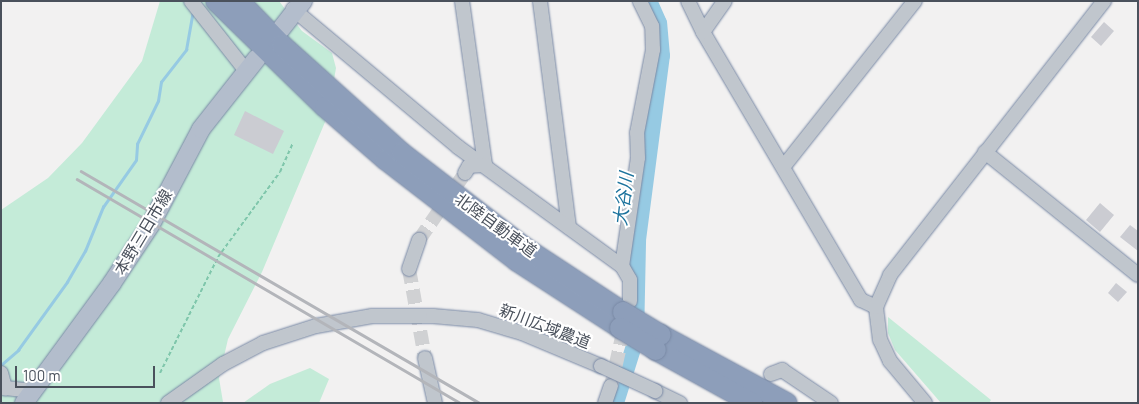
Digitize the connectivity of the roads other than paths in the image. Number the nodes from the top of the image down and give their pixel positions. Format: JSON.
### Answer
{"nodes":[{"id":1,"x":191,"y":1,"type":"edge"},
{"id":2,"x":216,"y":1,"type":"edge"},
{"id":3,"x":239,"y":1,"type":"edge"},
{"id":4,"x":462,"y":1,"type":"edge"},
{"id":5,"x":540,"y":1,"type":"edge"},
{"id":6,"x":640,"y":1,"type":"edge"},
{"id":7,"x":688,"y":1,"type":"edge"},
{"id":8,"x":725,"y":1,"type":"edge"},
{"id":9,"x":915,"y":1,"type":"edge"},
{"id":10,"x":1104,"y":1,"type":"edge"},
{"id":11,"x":298,"y":5,"type":"edge"},
{"id":12,"x":281,"y":29,"type":"dead end"},
{"id":13,"x":703,"y":32,"type":"junction"},
{"id":14,"x":252,"y":64,"type":"joint"},
{"id":15,"x":985,"y":152,"type":"junction"},
{"id":16,"x":485,"y":165,"type":"junction"},
{"id":17,"x":784,"y":166,"type":"junction"},
{"id":18,"x":465,"y":173,"type":"tunnel mouth"},
{"id":19,"x":569,"y":227,"type":"junction"},
{"id":20,"x":419,"y":240,"type":"tunnel mouth"},
{"id":21,"x":622,"y":266,"type":"junction"},
{"id":22,"x":409,"y":269,"type":"tunnel mouth"},
{"id":23,"x":1138,"y":276,"type":"edge"},
{"id":24,"x":876,"y":307,"type":"junction"},
{"id":25,"x":624,"y":314,"type":"junction"},
{"id":26,"x":658,"y":343,"type":"junction"},
{"id":27,"x":426,"y":358,"type":"tunnel mouth"},
{"id":28,"x":1,"y":373,"type":"edge"},
{"id":29,"x":771,"y":374,"type":"dead end"},
{"id":30,"x":611,"y":386,"type":"tunnel mouth"},
{"id":31,"x":29,"y":397,"type":"edge"},
{"id":32,"x":660,"y":397,"type":"edge"},
{"id":33,"x":168,"y":403,"type":"edge"},
{"id":34,"x":435,"y":403,"type":"edge"},
{"id":35,"x":605,"y":403,"type":"edge"},
{"id":36,"x":680,"y":403,"type":"edge"},
{"id":37,"x":752,"y":403,"type":"edge"},
{"id":38,"x":787,"y":403,"type":"edge"},
{"id":39,"x":831,"y":403,"type":"edge"},
{"id":40,"x":925,"y":403,"type":"edge"}],
"edges":[{"from":1,"to":14,"type":"street"},
{"from":2,"to":25,"type":"highway","name":"北陸自動車道"},
{"from":3,"to":25,"type":"highway","name":"北陸自動車道"},
{"from":4,"to":16,"type":"street"},
{"from":5,"to":19,"type":"street"},
{"from":6,"to":21,"type":"street"},
{"from":7,"to":13,"type":"street"},
{"from":8,"to":13,"type":"street"},
{"from":9,"to":17,"type":"street"},
{"from":10,"to":15,"type":"street"},
{"from":11,"to":12,"type":"main road"},
{"from":11,"to":16,"type":"street"},
{"from":13,"to":17,"type":"street"},
{"from":14,"to":31,"type":"main road","name":"本野三日市線"},
{"from":15,"to":23,"type":"street"},
{"from":15,"to":24,"type":"street"},
{"from":16,"to":18,"type":"street"},
{"from":16,"to":19,"type":"street"},
{"from":17,"to":24,"type":"street"},
{"from":19,"to":21,"type":"street"},
{"from":20,"to":22,"type":"street"},
{"from":21,"to":25,"type":"street"},
{"from":24,"to":40,"type":"street"},
{"from":25,"to":26,"type":"highway","name":"北陸自動車道","bridge":true},
{"from":26,"to":37,"type":"highway","name":"北陸自動車道"},
{"from":26,"to":38,"type":"highway","name":"北陸自動車道"},
{"from":27,"to":34,"type":"street"},
{"from":28,"to":31,"type":"street"},
{"from":29,"to":39,"type":"street"},
{"from":30,"to":35,"type":"street"},
{"from":32,"to":33,"type":"street","name":"新川広域農道","bridge":true},
{"from":32,"to":36,"type":"street"}]}
